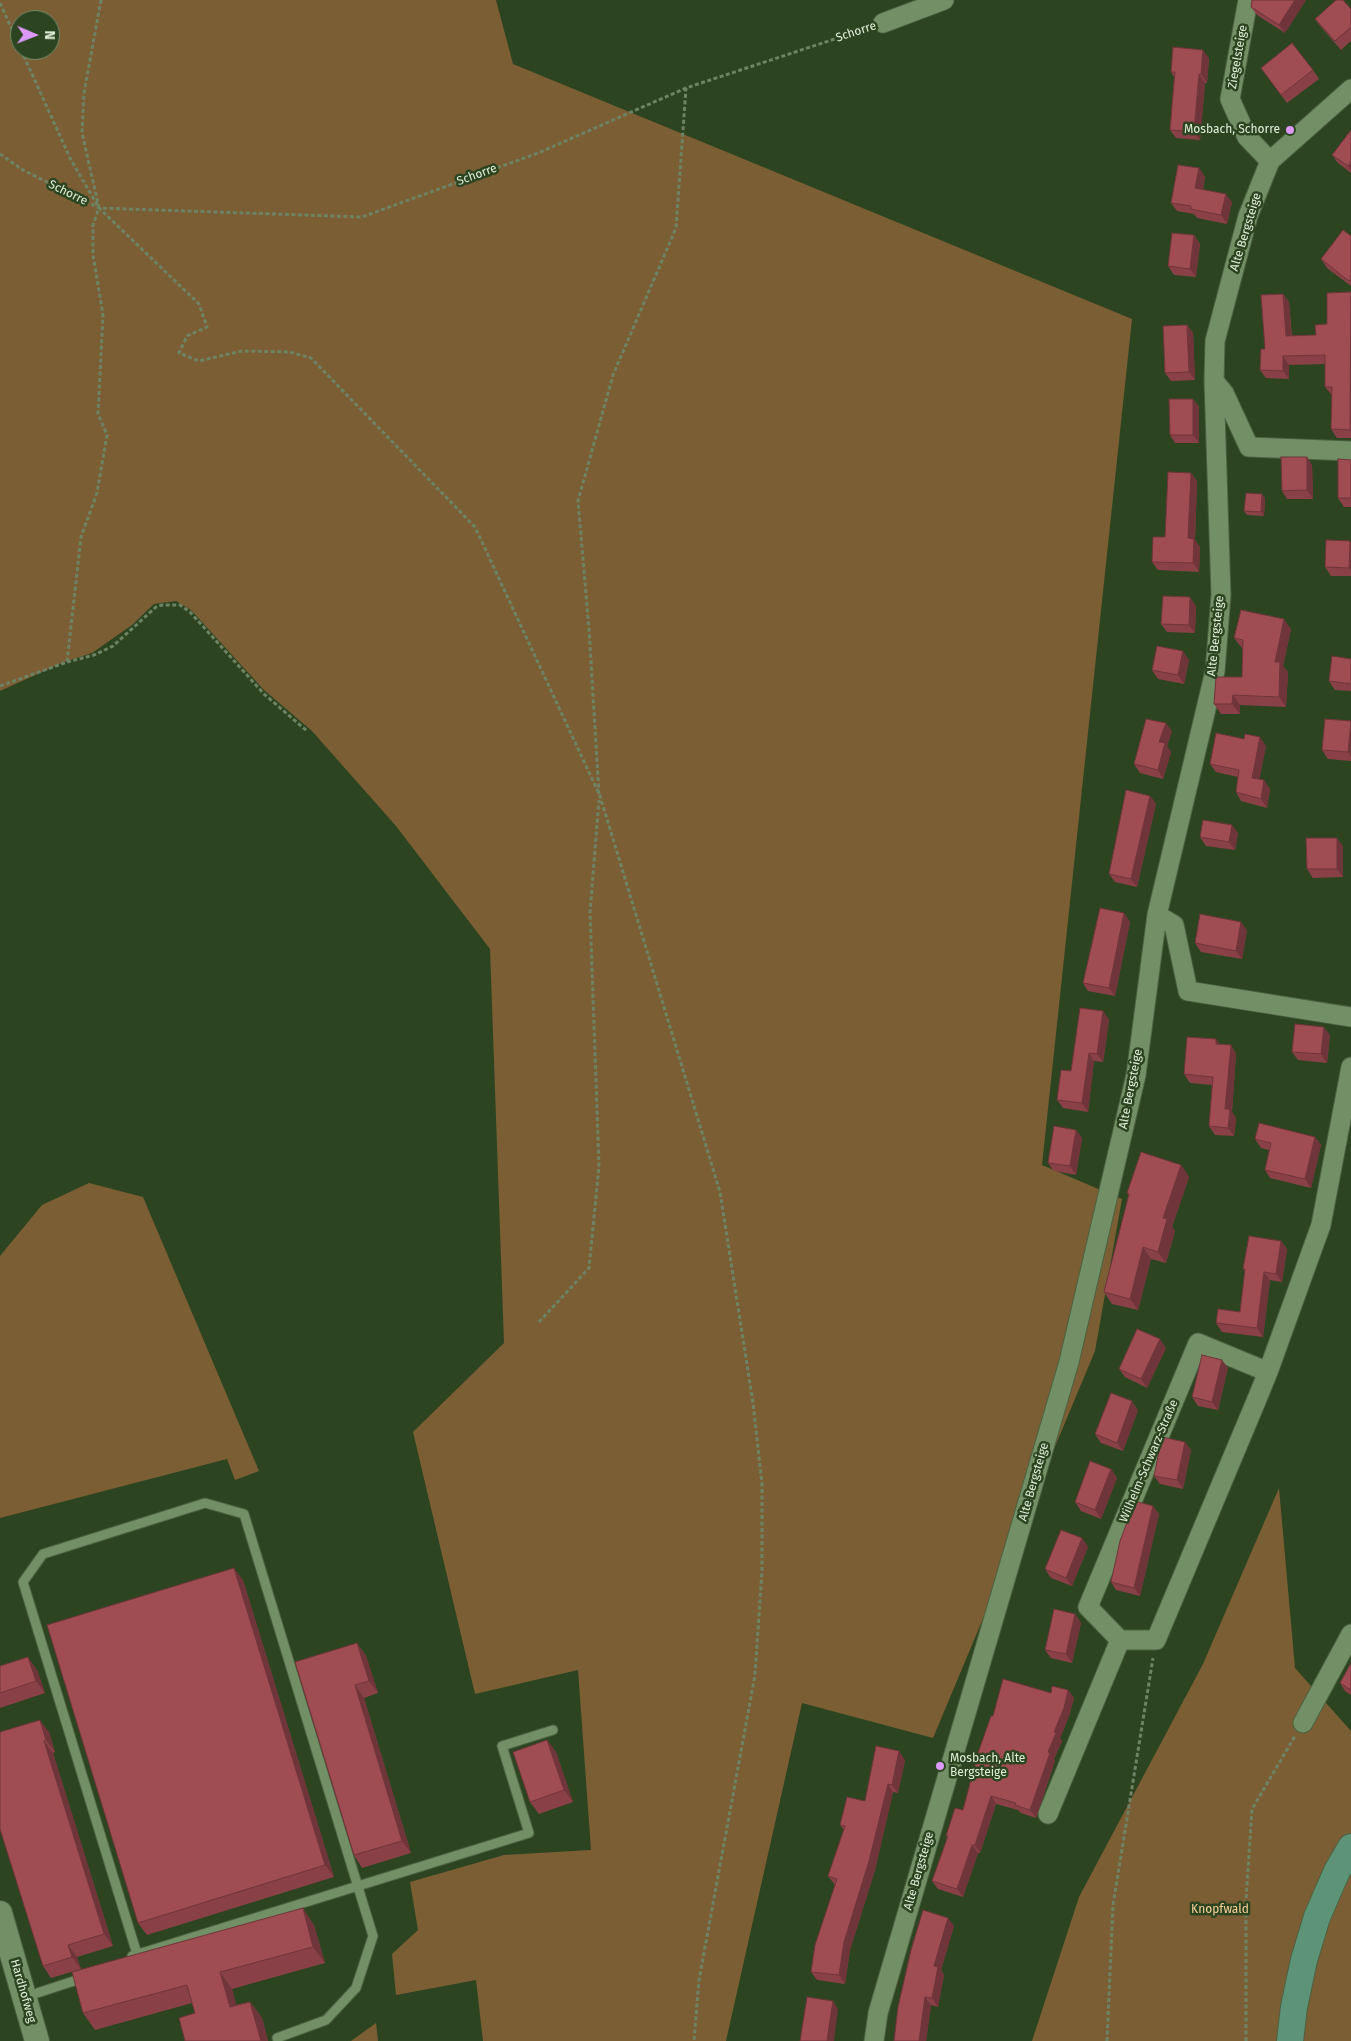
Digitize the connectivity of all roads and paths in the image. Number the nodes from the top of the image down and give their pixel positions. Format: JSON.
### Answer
{"nodes":[{"id":1,"x":101,"y":0,"type":"edge"},
{"id":2,"x":944,"y":0,"type":"edge"},
{"id":3,"x":1248,"y":0,"type":"edge"},
{"id":4,"x":0,"y":3,"type":"edge"},
{"id":5,"x":914,"y":4,"type":"edge"},
{"id":6,"x":883,"y":23,"type":"joint"},
{"id":7,"x":10,"y":25,"type":"edge"},
{"id":8,"x":26,"y":60,"type":"edge"},
{"id":9,"x":686,"y":88,"type":"junction"},
{"id":10,"x":1351,"y":89,"type":"edge"},
{"id":11,"x":0,"y":154,"type":"edge"},
{"id":12,"x":1270,"y":161,"type":"junction"},
{"id":13,"x":99,"y":208,"type":"junction"},
{"id":14,"x":1214,"y":381,"type":"junction"},
{"id":15,"x":1351,"y":451,"type":"edge"},
{"id":16,"x":67,"y":662,"type":"junction"},
{"id":17,"x":0,"y":686,"type":"edge"},
{"id":18,"x":307,"y":731,"type":"dead end"},
{"id":19,"x":600,"y":796,"type":"junction"},
{"id":20,"x":1157,"y":915,"type":"junction"},
{"id":21,"x":1351,"y":1017,"type":"edge"},
{"id":22,"x":1351,"y":1067,"type":"edge"},
{"id":23,"x":539,"y":1322,"type":"dead end"},
{"id":24,"x":1268,"y":1372,"type":"junction"},
{"id":25,"x":1351,"y":1634,"type":"edge"},
{"id":26,"x":1120,"y":1640,"type":"junction"},
{"id":27,"x":1156,"y":1640,"type":"junction"},
{"id":28,"x":1303,"y":1723,"type":"joint"},
{"id":29,"x":553,"y":1730,"type":"dead end"},
{"id":30,"x":1048,"y":1814,"type":"dead end"},
{"id":31,"x":1351,"y":1847,"type":"edge"},
{"id":32,"x":358,"y":1886,"type":"junction"},
{"id":33,"x":0,"y":1913,"type":"edge"},
{"id":34,"x":137,"y":1954,"type":"junction"},
{"id":35,"x":121,"y":1961,"type":"edge"},
{"id":36,"x":97,"y":1972,"type":"edge"},
{"id":37,"x":24,"y":1997,"type":"junction"},
{"id":38,"x":277,"y":2038,"type":"dead end"},
{"id":39,"x":34,"y":2039,"type":"edge"},
{"id":40,"x":694,"y":2041,"type":"edge"},
{"id":41,"x":874,"y":2041,"type":"edge"},
{"id":42,"x":1107,"y":2041,"type":"edge"},
{"id":43,"x":1246,"y":2041,"type":"edge"},
{"id":44,"x":1290,"y":2041,"type":"edge"}],
"edges":[{"from":1,"to":13,"type":"path"},
{"from":2,"to":5,"type":"street","name":"Schorre"},
{"from":3,"to":12,"type":"street","name":"Ziegelsteige"},
{"from":4,"to":7,"type":"path"},
{"from":5,"to":6,"type":"street","name":"Schorre"},
{"from":6,"to":9,"type":"path","name":"Schorre"},
{"from":8,"to":13,"type":"path"},
{"from":9,"to":13,"type":"path","name":"Schorre"},
{"from":9,"to":19,"type":"path"},
{"from":10,"to":12,"type":"street","name":"Alte Bergsteige"},
{"from":11,"to":13,"type":"path","name":"Schorre"},
{"from":12,"to":14,"type":"street","name":"Alte Bergsteige"},
{"from":13,"to":16,"type":"path"},
{"from":13,"to":19,"type":"path"},
{"from":14,"to":15,"type":"street"},
{"from":14,"to":20,"type":"street","name":"Alte Bergsteige"},
{"from":16,"to":17,"type":"path"},
{"from":16,"to":18,"type":"path"},
{"from":19,"to":23,"type":"path"},
{"from":19,"to":40,"type":"path"},
{"from":20,"to":21,"type":"street"},
{"from":20,"to":41,"type":"street","name":"Alte Bergsteige"},
{"from":22,"to":24,"type":"street"},
{"from":24,"to":26,"type":"street","name":"Wilhelm-Schwarz-Straße"},
{"from":24,"to":27,"type":"street"},
{"from":25,"to":28,"type":"street"},
{"from":26,"to":27,"type":"street"},
{"from":26,"to":30,"type":"street"},
{"from":27,"to":42,"type":"path"},
{"from":28,"to":43,"type":"path"},
{"from":29,"to":32,"type":"lane"},
{"from":31,"to":44,"type":"main road"},
{"from":32,"to":34,"type":"lane"},
{"from":32,"to":34,"type":"lane"},
{"from":32,"to":38,"type":"lane"},
{"from":33,"to":37,"type":"street","name":"Hardhofweg"},
{"from":34,"to":35,"type":"lane"},
{"from":36,"to":37,"type":"lane"},
{"from":37,"to":39,"type":"street","name":"Hardhofweg"}]}
